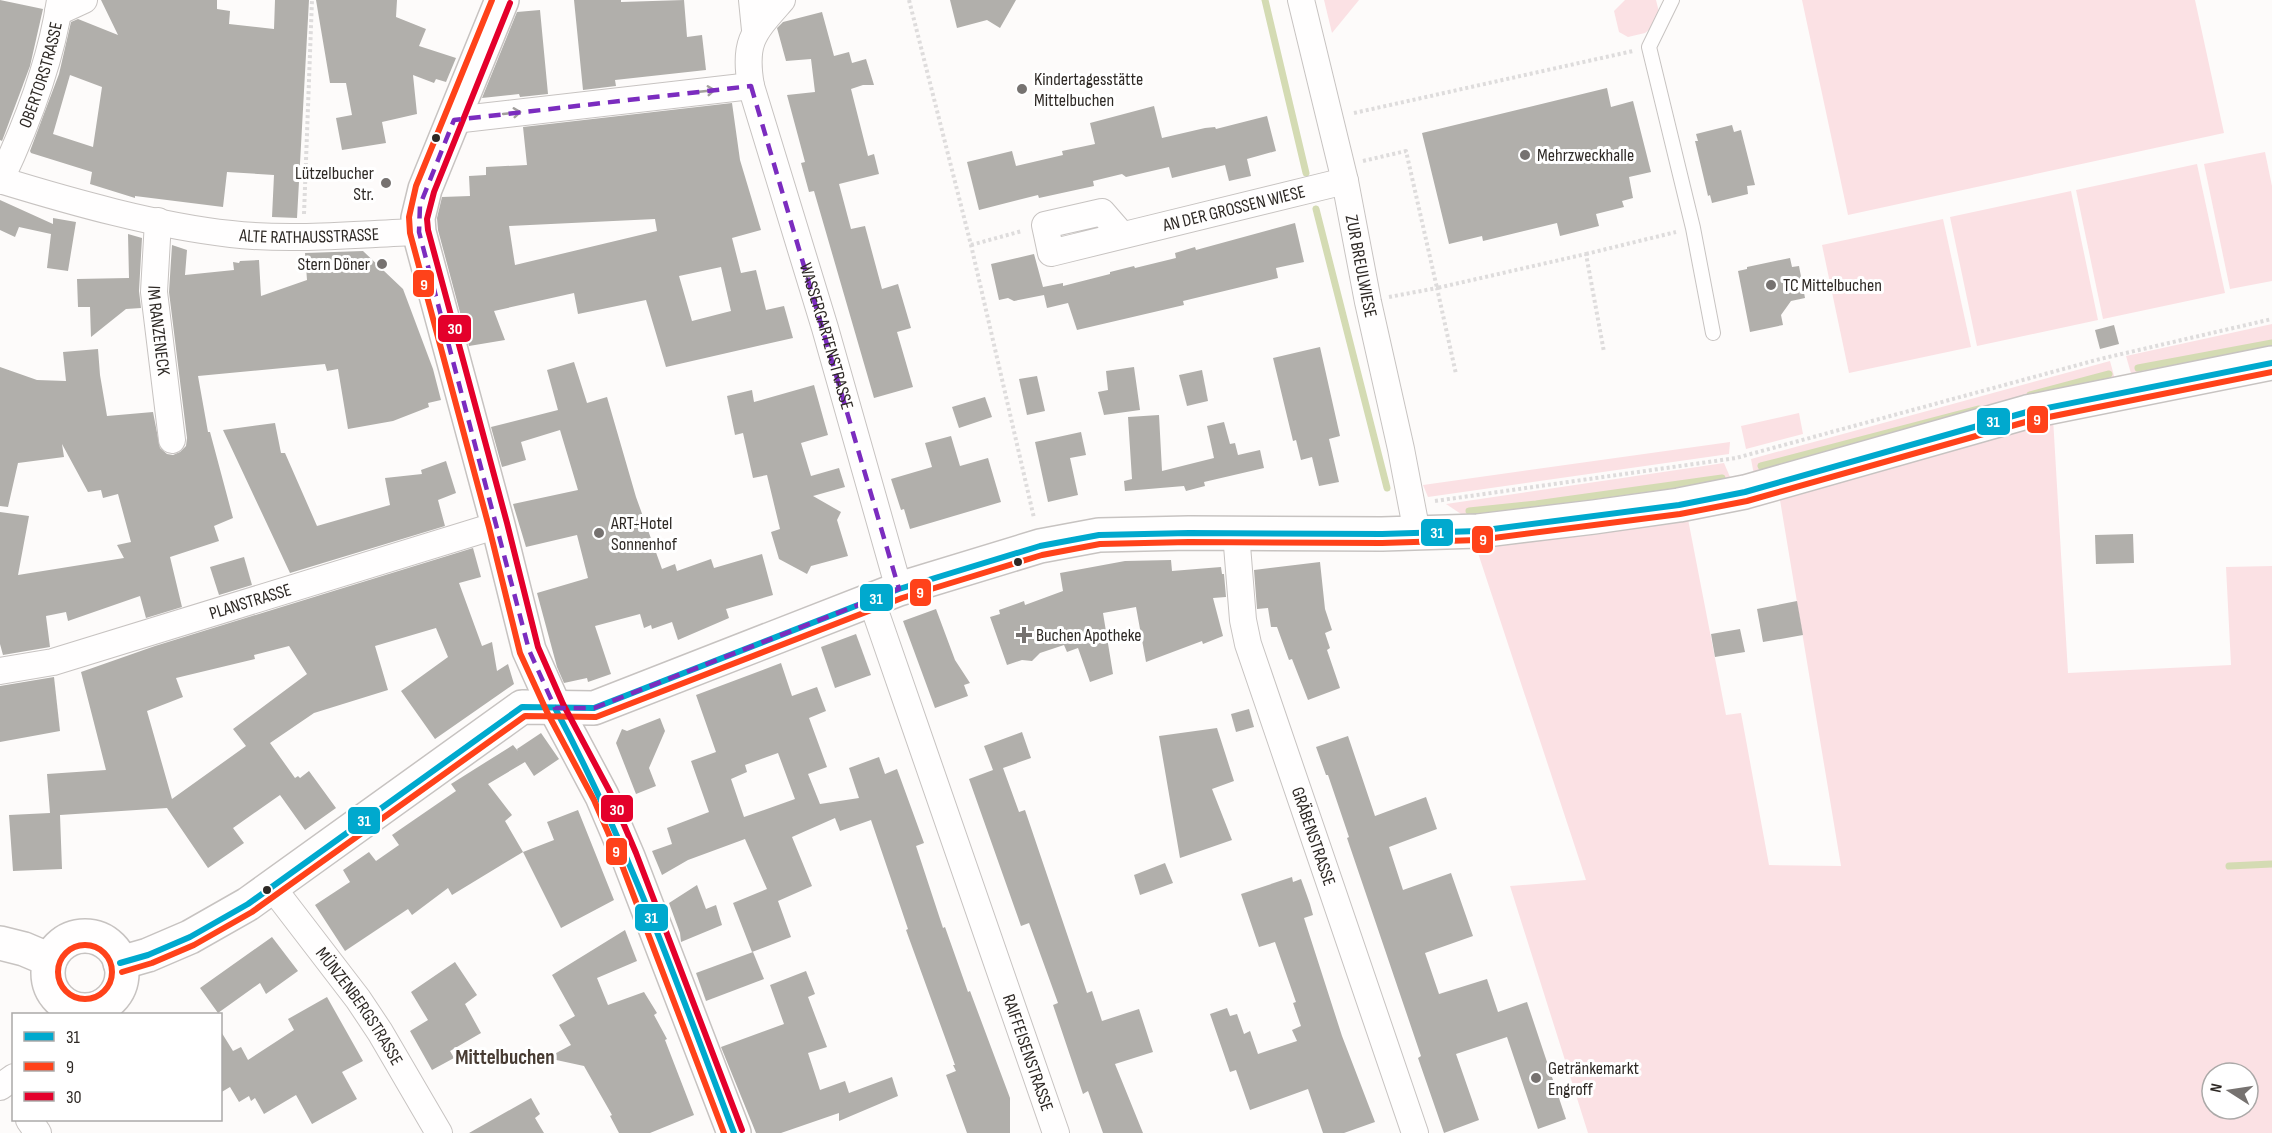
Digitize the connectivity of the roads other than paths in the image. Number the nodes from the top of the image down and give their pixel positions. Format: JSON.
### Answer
{"nodes":[{"id":1,"x":84,"y":0,"type":"edge"},
{"id":2,"x":502,"y":0,"type":"edge"},
{"id":3,"x":752,"y":0,"type":"edge"},
{"id":4,"x":782,"y":0,"type":"edge"},
{"id":5,"x":1301,"y":0,"type":"edge"},
{"id":6,"x":1672,"y":0,"type":"edge"},
{"id":7,"x":59,"y":6,"type":"edge"},
{"id":8,"x":755,"y":30,"type":"junction"},
{"id":9,"x":751,"y":86,"type":"junction"},
{"id":10,"x":454,"y":120,"type":"junction"},
{"id":11,"x":1343,"y":174,"type":"junction"},
{"id":12,"x":0,"y":180,"type":"edge"},
{"id":13,"x":158,"y":221,"type":"junction"},
{"id":14,"x":1045,"y":225,"type":"road end"},
{"id":15,"x":419,"y":232,"type":"junction"},
{"id":16,"x":1713,"y":333,"type":"dead end"},
{"id":17,"x":2272,"y":363,"type":"edge"},
{"id":18,"x":172,"y":440,"type":"dead end"},
{"id":19,"x":1414,"y":519,"type":"junction"},
{"id":20,"x":498,"y":525,"type":"junction"},
{"id":21,"x":1236,"y":533,"type":"junction"},
{"id":22,"x":885,"y":594,"type":"junction"},
{"id":23,"x":0,"y":670,"type":"edge"},
{"id":24,"x":555,"y":708,"type":"junction"},
{"id":25,"x":276,"y":893,"type":"junction"},
{"id":26,"x":0,"y":943,"type":"edge"},
{"id":27,"x":50,"y":960,"type":"junction"},
{"id":28,"x":120,"y":963,"type":"junction"},
{"id":29,"x":65,"y":1010,"type":"edge"},
{"id":30,"x":439,"y":1133,"type":"edge"},
{"id":31,"x":734,"y":1133,"type":"edge"},
{"id":32,"x":1056,"y":1133,"type":"edge"},
{"id":33,"x":1415,"y":1133,"type":"edge"}],
"edges":[{"from":1,"to":7,"type":"street"},
{"from":2,"to":10,"type":"main road"},
{"from":3,"to":8,"type":"street","name":"WASSERGARTENSTRASSE"},
{"from":4,"to":8,"type":"street","name":"WASSERGARTENSTRASSE"},
{"from":5,"to":11,"type":"street","name":"ZUR BREULWIESE"},
{"from":6,"to":16,"type":"lane"},
{"from":7,"to":12,"type":"street","name":"OBERTORSTRASSE"},
{"from":8,"to":9,"type":"street","name":"WASSERGARTENSTRASSE"},
{"from":10,"to":9,"type":"street","one_way":true},
{"from":9,"to":22,"type":"street","name":"WASSERGARTENSTRASSE"},
{"from":10,"to":15,"type":"main road"},
{"from":11,"to":14,"type":"street","name":"AN DER GROSSEN WIESE"},
{"from":11,"to":19,"type":"street","name":"ZUR BREULWIESE"},
{"from":12,"to":13,"type":"street","name":"ALTE RATHAUSSTRASSE"},
{"from":13,"to":15,"type":"street","name":"ALTE RATHAUSSTRASSE"},
{"from":13,"to":18,"type":"street","name":"IM RANZENECK"},
{"from":15,"to":20,"type":"main road"},
{"from":17,"to":19,"type":"main road"},
{"from":19,"to":21,"type":"main road"},
{"from":20,"to":23,"type":"street","name":"PLANSTRASSE"},
{"from":20,"to":24,"type":"main road"},
{"from":21,"to":22,"type":"main road"},
{"from":21,"to":33,"type":"street","name":"GRÄBENSTRASSE"},
{"from":22,"to":24,"type":"main road"},
{"from":22,"to":32,"type":"street","name":"RAIFFEISENSTRASSE"},
{"from":24,"to":25,"type":"main road"},
{"from":24,"to":31,"type":"main road"},
{"from":25,"to":28,"type":"main road"},
{"from":25,"to":30,"type":"street","name":"MÜNZENBERGSTRASSE"},
{"from":26,"to":27,"type":"main road"},
{"from":27,"to":28,"type":"main road"},
{"from":27,"to":29,"type":"main road"},
{"from":28,"to":29,"type":"main road"}]}
